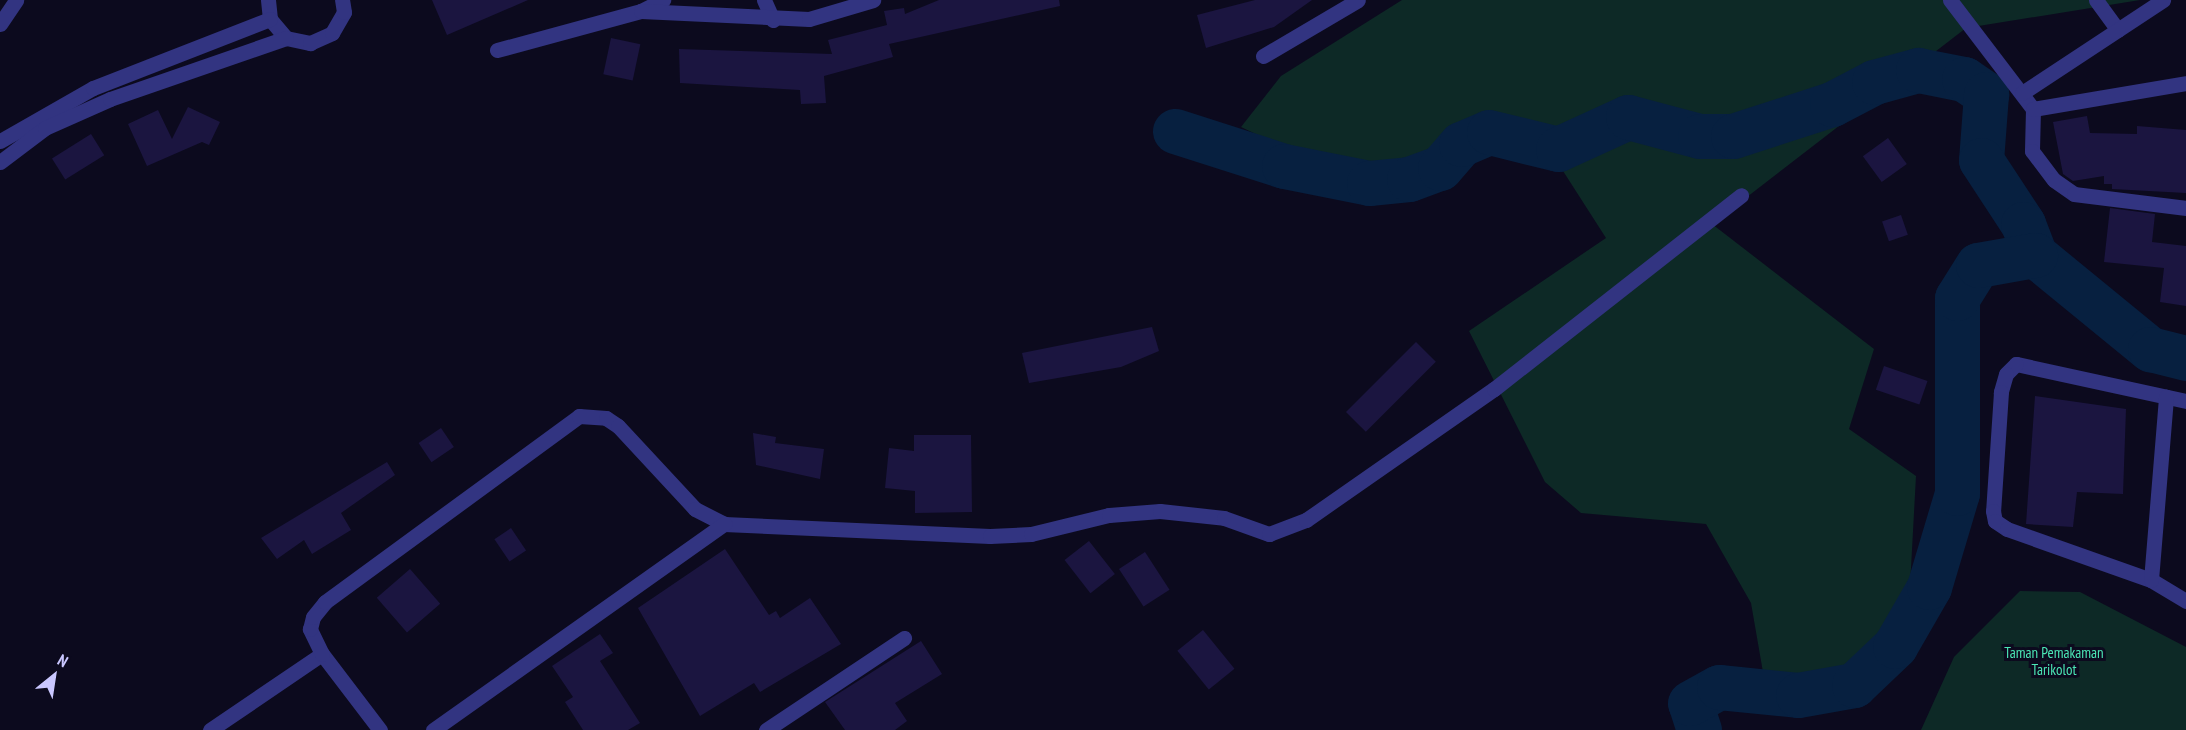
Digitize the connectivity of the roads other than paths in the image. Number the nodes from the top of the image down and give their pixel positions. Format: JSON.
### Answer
{"nodes":[{"id":1,"x":16,"y":0,"type":"edge"},
{"id":2,"x":268,"y":0,"type":"edge"},
{"id":3,"x":342,"y":0,"type":"edge"},
{"id":4,"x":663,"y":0,"type":"edge"},
{"id":5,"x":764,"y":0,"type":"edge"},
{"id":6,"x":873,"y":0,"type":"edge"},
{"id":7,"x":1358,"y":0,"type":"edge"},
{"id":8,"x":1950,"y":0,"type":"edge"},
{"id":9,"x":2096,"y":0,"type":"edge"},
{"id":10,"x":2163,"y":0,"type":"edge"},
{"id":11,"x":641,"y":11,"type":"junction"},
{"id":12,"x":270,"y":19,"type":"junction"},
{"id":13,"x":773,"y":20,"type":"junction"},
{"id":14,"x":0,"y":24,"type":"edge"},
{"id":15,"x":2118,"y":30,"type":"junction"},
{"id":16,"x":286,"y":38,"type":"junction"},
{"id":17,"x":497,"y":50,"type":"dead end"},
{"id":18,"x":1263,"y":56,"type":"dead end"},
{"id":19,"x":2186,"y":83,"type":"edge"},
{"id":20,"x":2022,"y":93,"type":"junction"},
{"id":21,"x":2033,"y":108,"type":"junction"},
{"id":22,"x":0,"y":141,"type":"edge"},
{"id":23,"x":0,"y":162,"type":"edge"},
{"id":24,"x":1741,"y":195,"type":"dead end"},
{"id":25,"x":2186,"y":208,"type":"edge"},
{"id":26,"x":2166,"y":397,"type":"junction"},
{"id":27,"x":2186,"y":401,"type":"edge"},
{"id":28,"x":724,"y":524,"type":"junction"},
{"id":29,"x":2151,"y":580,"type":"junction"},
{"id":30,"x":2186,"y":601,"type":"edge"},
{"id":31,"x":904,"y":638,"type":"dead end"},
{"id":32,"x":322,"y":654,"type":"junction"},
{"id":33,"x":210,"y":730,"type":"edge"},
{"id":34,"x":380,"y":730,"type":"edge"},
{"id":35,"x":433,"y":730,"type":"edge"},
{"id":36,"x":766,"y":730,"type":"edge"}],
"edges":[{"from":1,"to":14,"type":"street"},
{"from":2,"to":12,"type":"street"},
{"from":3,"to":16,"type":"street"},
{"from":4,"to":11,"type":"street"},
{"from":5,"to":13,"type":"street"},
{"from":6,"to":13,"type":"street"},
{"from":7,"to":18,"type":"street"},
{"from":8,"to":20,"type":"street"},
{"from":9,"to":15,"type":"street"},
{"from":10,"to":15,"type":"street"},
{"from":11,"to":13,"type":"street"},
{"from":11,"to":17,"type":"street"},
{"from":12,"to":16,"type":"street"},
{"from":12,"to":22,"type":"street"},
{"from":15,"to":20,"type":"street"},
{"from":16,"to":23,"type":"street"},
{"from":19,"to":21,"type":"street"},
{"from":20,"to":21,"type":"street"},
{"from":21,"to":25,"type":"street"},
{"from":24,"to":28,"type":"street"},
{"from":26,"to":27,"type":"street"},
{"from":26,"to":29,"type":"street"},
{"from":26,"to":29,"type":"street"},
{"from":28,"to":32,"type":"street"},
{"from":28,"to":35,"type":"street"},
{"from":29,"to":30,"type":"street"},
{"from":31,"to":36,"type":"street"},
{"from":32,"to":33,"type":"street"},
{"from":32,"to":34,"type":"street"}]}
